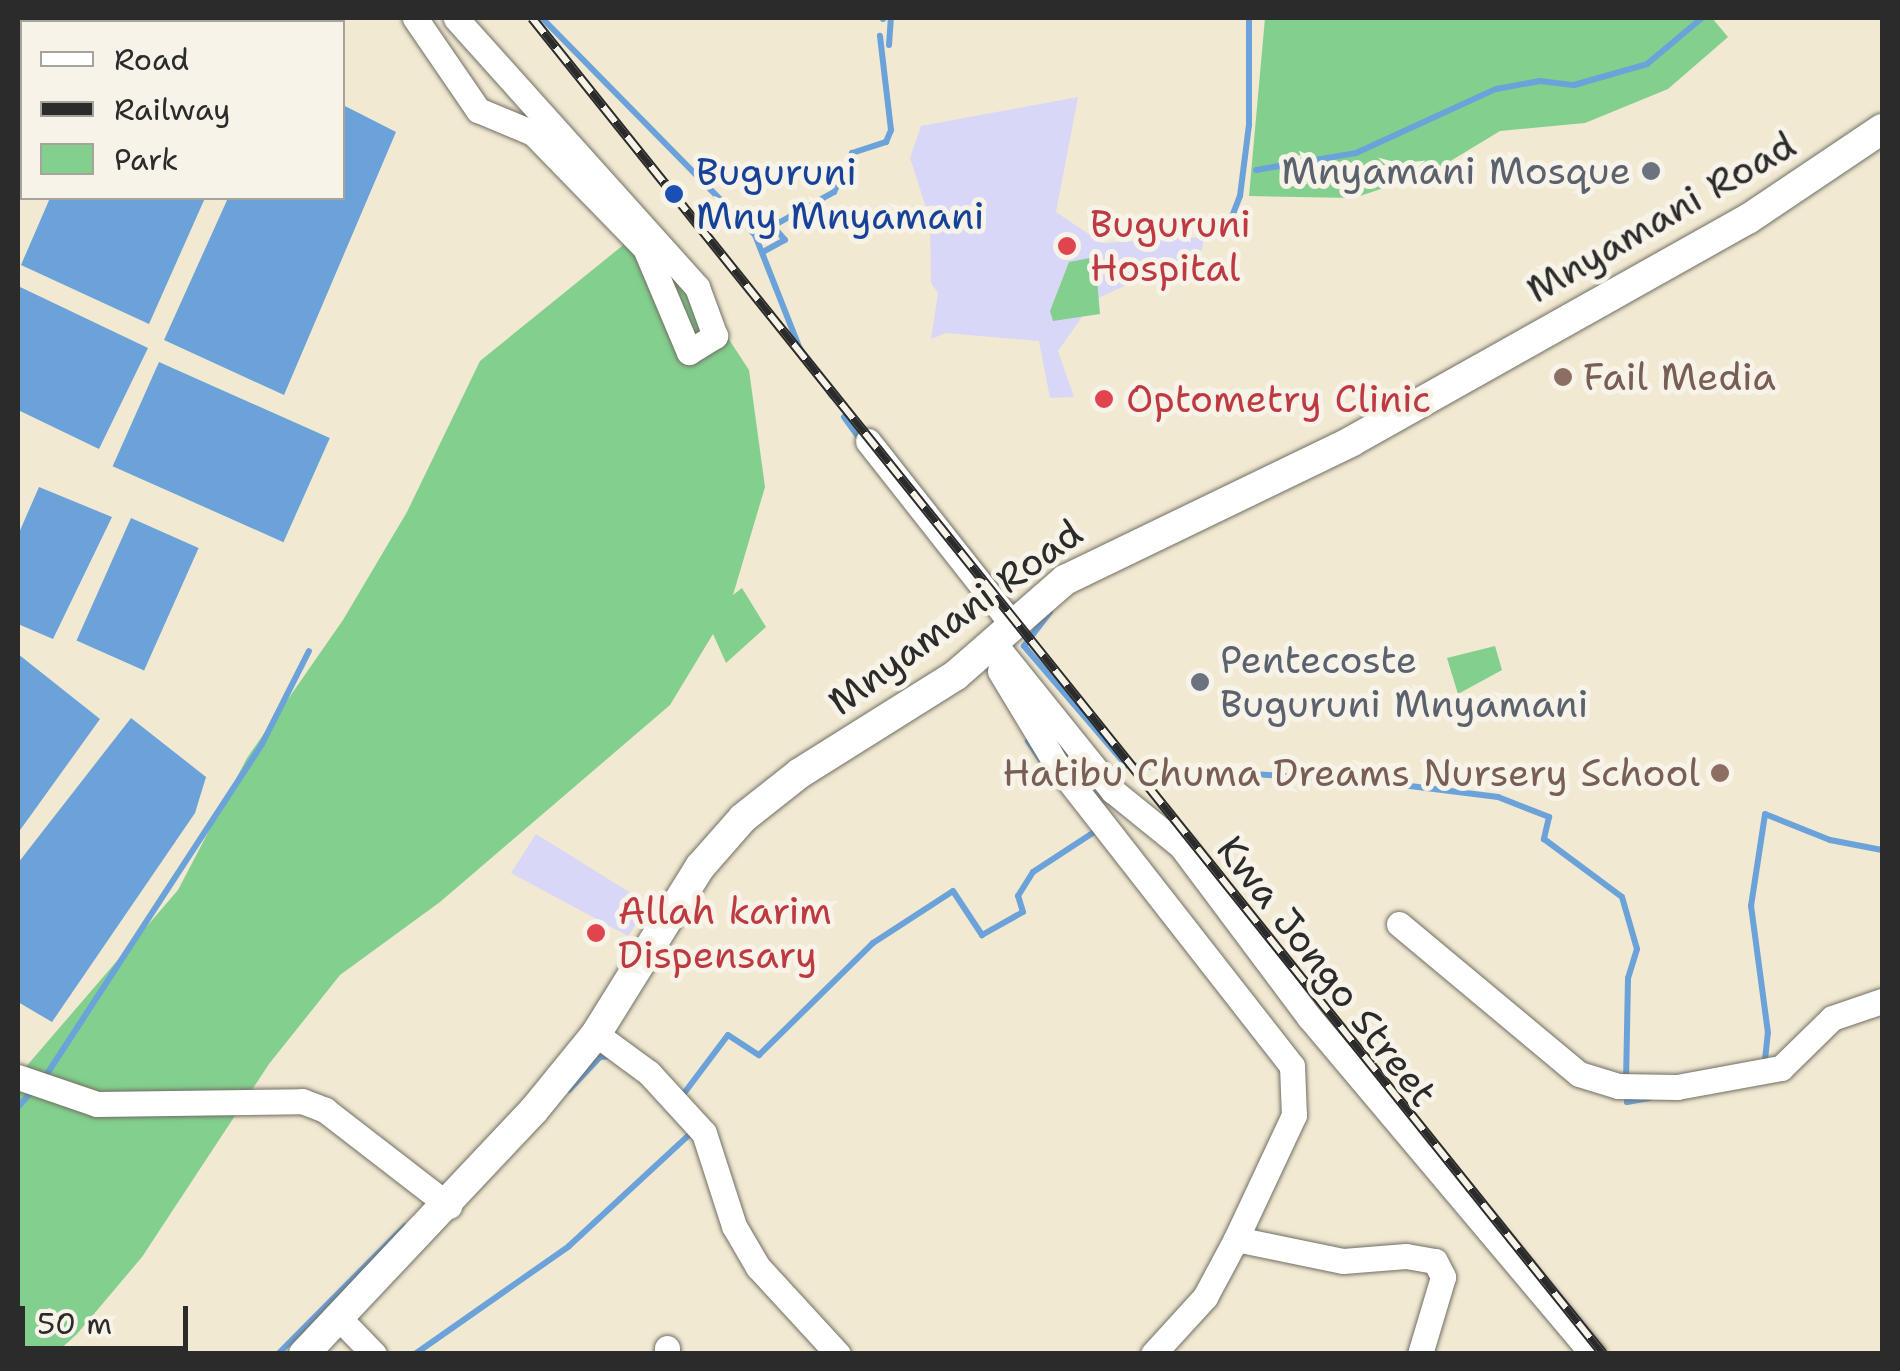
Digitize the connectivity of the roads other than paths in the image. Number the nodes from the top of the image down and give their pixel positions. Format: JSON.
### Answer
{"nodes":[{"id":1,"x":415,"y":18,"type":"edge"},
{"id":2,"x":456,"y":18,"type":"edge"},
{"id":3,"x":1882,"y":129,"type":"edge"},
{"id":4,"x":868,"y":441,"type":"dead end"},
{"id":5,"x":997,"y":639,"type":"junction"},
{"id":6,"x":1398,"y":924,"type":"dead end"},
{"id":7,"x":1882,"y":1001,"type":"edge"},
{"id":8,"x":596,"y":1034,"type":"junction"},
{"id":9,"x":18,"y":1077,"type":"edge"},
{"id":10,"x":448,"y":1206,"type":"junction"},
{"id":11,"x":1236,"y":1239,"type":"junction"},
{"id":12,"x":339,"y":1318,"type":"junction"},
{"id":13,"x":304,"y":1354,"type":"edge"},
{"id":14,"x":374,"y":1354,"type":"edge"},
{"id":15,"x":838,"y":1354,"type":"edge"},
{"id":16,"x":1153,"y":1354,"type":"edge"},
{"id":17,"x":1420,"y":1354,"type":"edge"},
{"id":18,"x":1593,"y":1354,"type":"edge"}],
"edges":[{"from":1,"to":2,"type":"street"},
{"from":3,"to":5,"type":"street","name":"Mnyamani Road"},
{"from":4,"to":5,"type":"street"},
{"from":5,"to":8,"type":"street","name":"Mnyamani Road"},
{"from":5,"to":11,"type":"street"},
{"from":5,"to":18,"type":"street","name":"Kwa Jongo Street"},
{"from":6,"to":7,"type":"street"},
{"from":8,"to":10,"type":"street","name":"Mnyamani Road"},
{"from":8,"to":15,"type":"street"},
{"from":9,"to":10,"type":"street"},
{"from":10,"to":12,"type":"street","name":"Mnyamani Road"},
{"from":11,"to":16,"type":"street"},
{"from":11,"to":17,"type":"street"},
{"from":12,"to":13,"type":"street","name":"Mnyamani Road"},
{"from":12,"to":14,"type":"street"}]}
